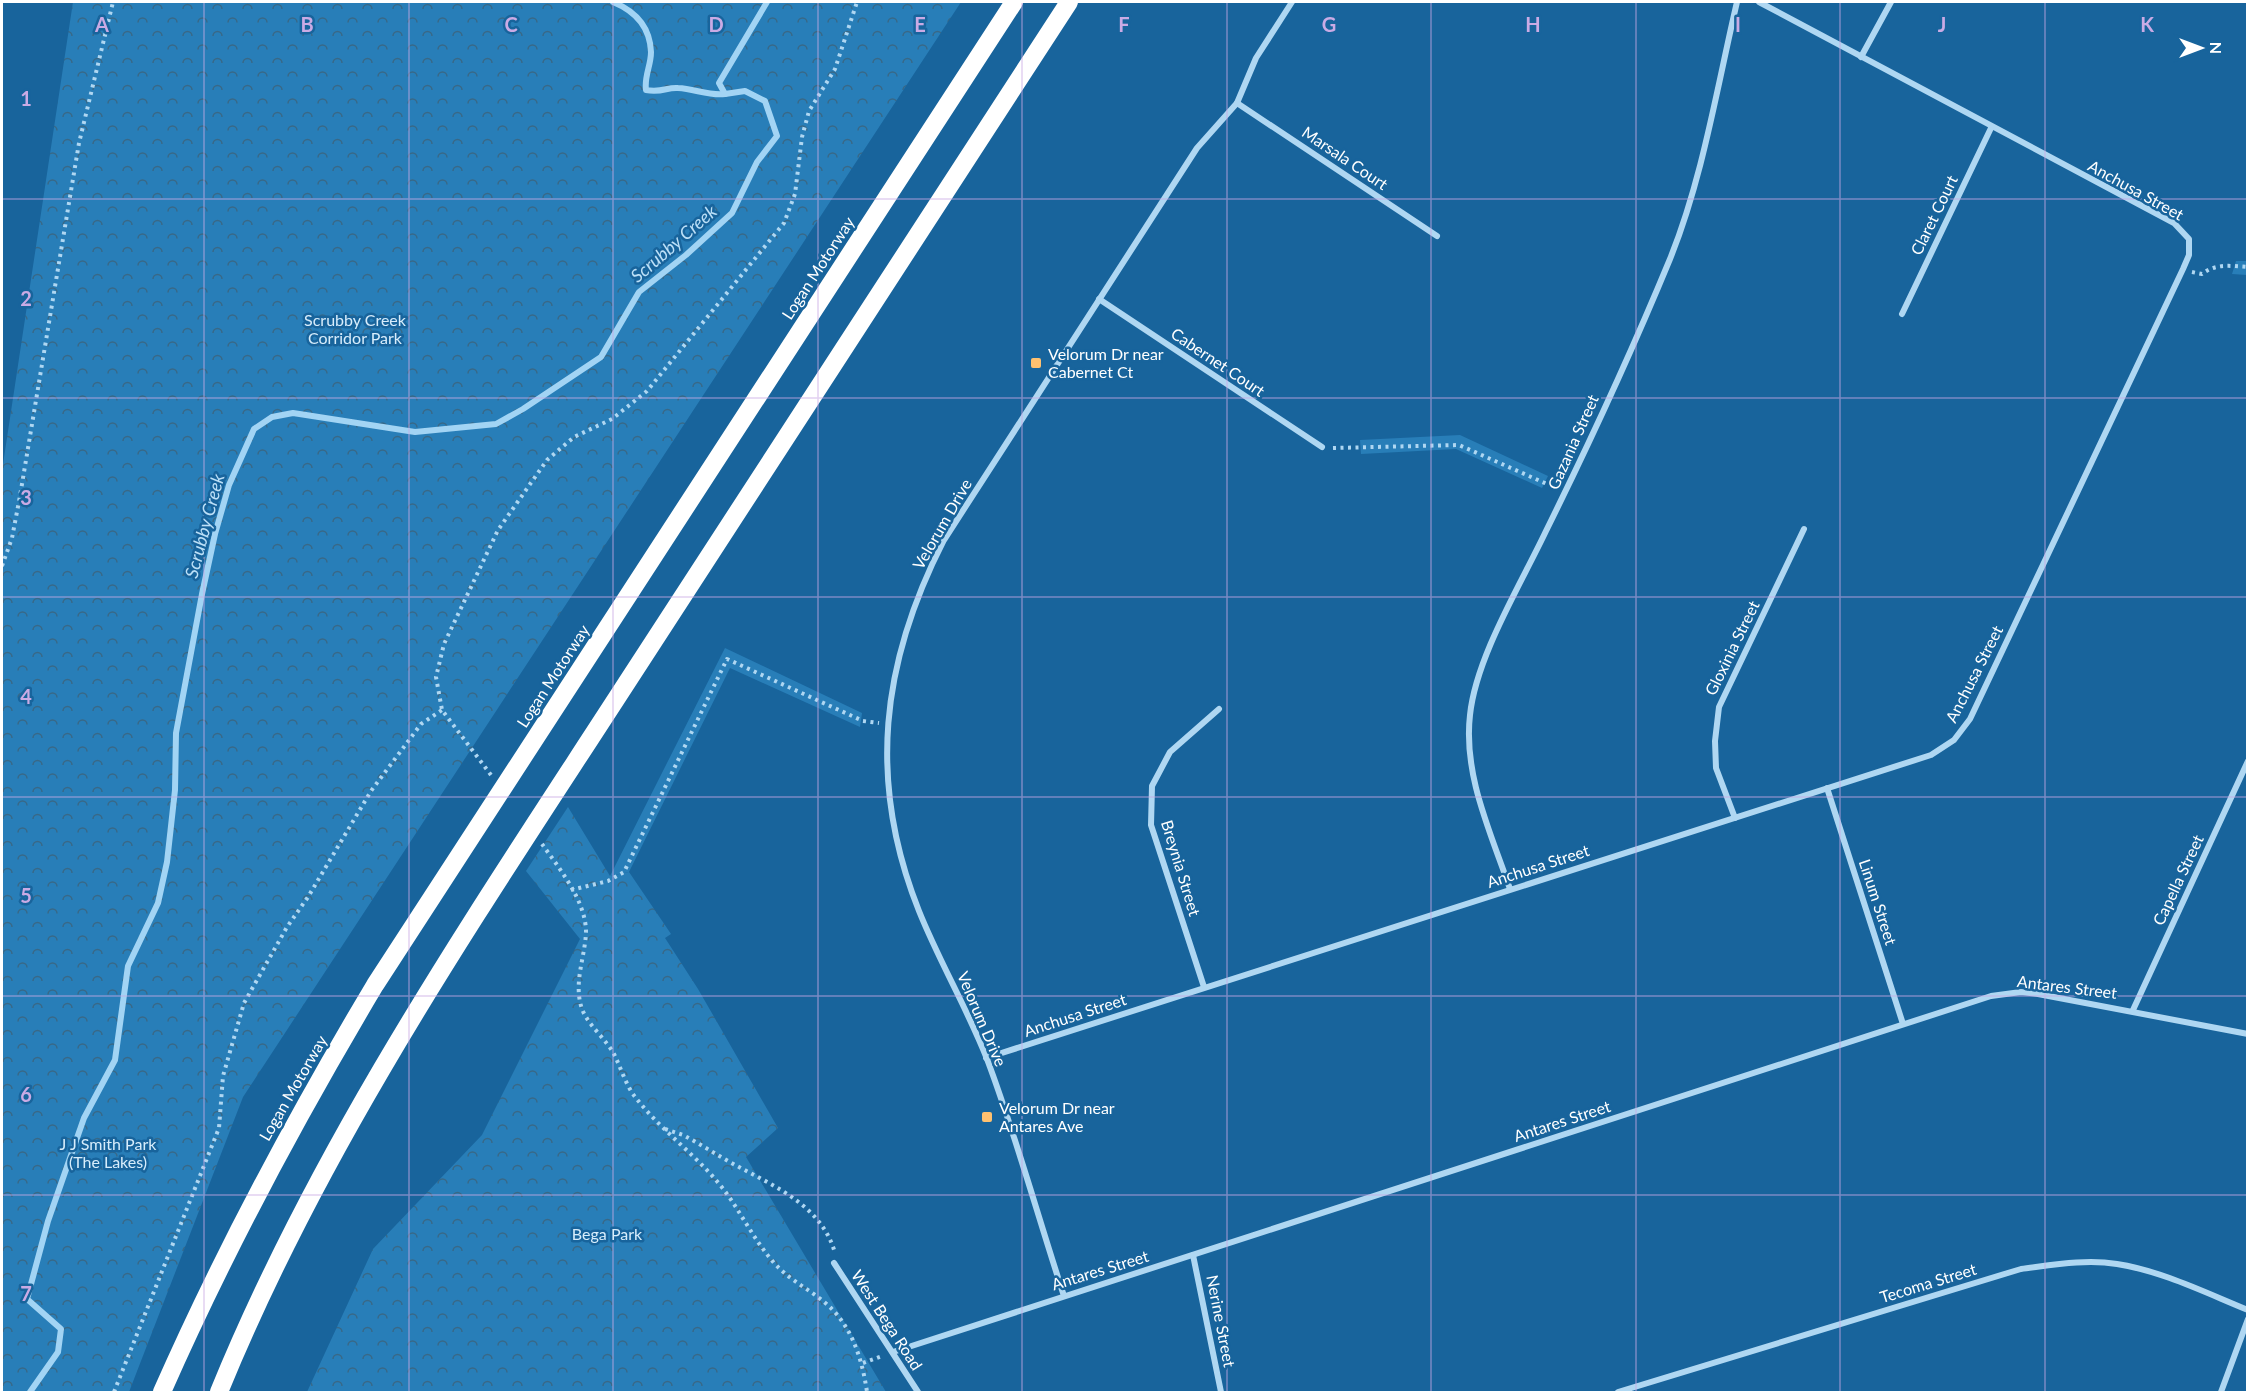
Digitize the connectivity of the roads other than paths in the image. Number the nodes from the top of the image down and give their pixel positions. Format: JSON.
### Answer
{"nodes":[{"id":1,"x":1014,"y":2,"type":"edge"},
{"id":2,"x":1069,"y":2,"type":"edge"},
{"id":3,"x":1292,"y":2,"type":"edge"},
{"id":4,"x":1737,"y":2,"type":"edge"},
{"id":5,"x":1759,"y":2,"type":"edge"},
{"id":6,"x":1891,"y":2,"type":"edge"},
{"id":7,"x":1861,"y":57,"type":"junction"},
{"id":8,"x":1237,"y":103,"type":"junction"},
{"id":9,"x":1991,"y":128,"type":"junction"},
{"id":10,"x":1437,"y":236,"type":"dead end"},
{"id":11,"x":1099,"y":299,"type":"junction"},
{"id":12,"x":1902,"y":314,"type":"dead end"},
{"id":13,"x":1322,"y":447,"type":"road end"},
{"id":14,"x":1804,"y":529,"type":"dead end"},
{"id":15,"x":1219,"y":709,"type":"dead end"},
{"id":16,"x":2247,"y":761,"type":"edge"},
{"id":17,"x":1827,"y":788,"type":"junction"},
{"id":18,"x":1735,"y":818,"type":"junction"},
{"id":19,"x":1510,"y":889,"type":"junction"},
{"id":20,"x":1204,"y":987,"type":"junction"},
{"id":21,"x":2133,"y":1010,"type":"junction"},
{"id":22,"x":1903,"y":1024,"type":"junction"},
{"id":23,"x":2247,"y":1034,"type":"edge"},
{"id":24,"x":986,"y":1058,"type":"junction"},
{"id":25,"x":1193,"y":1256,"type":"junction"},
{"id":26,"x":834,"y":1263,"type":"road end"},
{"id":27,"x":1064,"y":1296,"type":"junction"},
{"id":28,"x":2247,"y":1310,"type":"edge"},
{"id":29,"x":2247,"y":1319,"type":"edge"},
{"id":30,"x":893,"y":1352,"type":"junction"},
{"id":31,"x":162,"y":1392,"type":"edge"},
{"id":32,"x":219,"y":1392,"type":"edge"},
{"id":33,"x":918,"y":1392,"type":"edge"},
{"id":34,"x":1221,"y":1392,"type":"edge"},
{"id":35,"x":1618,"y":1392,"type":"edge"},
{"id":36,"x":2221,"y":1392,"type":"edge"}],
"edges":[{"from":1,"to":31,"type":"highway","name":"Logan Motorway"},
{"from":2,"to":32,"type":"highway"},
{"from":3,"to":8,"type":"street","name":"Velorum Drive"},
{"from":4,"to":19,"type":"street","name":"Gazania Street"},
{"from":5,"to":7,"type":"street","name":"Anchusa Street"},
{"from":6,"to":7,"type":"street"},
{"from":7,"to":9,"type":"street","name":"Anchusa Street"},
{"from":8,"to":10,"type":"street","name":"Marsala Court"},
{"from":8,"to":11,"type":"street","name":"Velorum Drive"},
{"from":9,"to":12,"type":"street","name":"Claret Court"},
{"from":9,"to":17,"type":"street","name":"Anchusa Street"},
{"from":11,"to":13,"type":"street","name":"Cabernet Court"},
{"from":11,"to":24,"type":"street","name":"Velorum Drive"},
{"from":14,"to":18,"type":"street","name":"Gloxinia Street"},
{"from":15,"to":20,"type":"street","name":"Breynia Street"},
{"from":16,"to":21,"type":"street","name":"Capella Street"},
{"from":17,"to":18,"type":"street","name":"Anchusa Street"},
{"from":17,"to":22,"type":"street","name":"Linum Street"},
{"from":18,"to":19,"type":"street","name":"Anchusa Street"},
{"from":19,"to":20,"type":"street","name":"Anchusa Street"},
{"from":20,"to":24,"type":"street","name":"Anchusa Street"},
{"from":21,"to":22,"type":"street","name":"Antares Street"},
{"from":21,"to":23,"type":"street","name":"Antares Street"},
{"from":22,"to":25,"type":"street","name":"Antares Street"},
{"from":24,"to":27,"type":"street","name":"Velorum Drive"},
{"from":25,"to":27,"type":"street","name":"Antares Street"},
{"from":25,"to":34,"type":"street","name":"Nerine Street"},
{"from":26,"to":30,"type":"street","name":"West Bega Road"},
{"from":27,"to":30,"type":"street","name":"Antares Street"},
{"from":28,"to":35,"type":"street","name":"Tecoma Street"},
{"from":29,"to":36,"type":"street"},
{"from":30,"to":33,"type":"street","name":"West Bega Road"}]}
